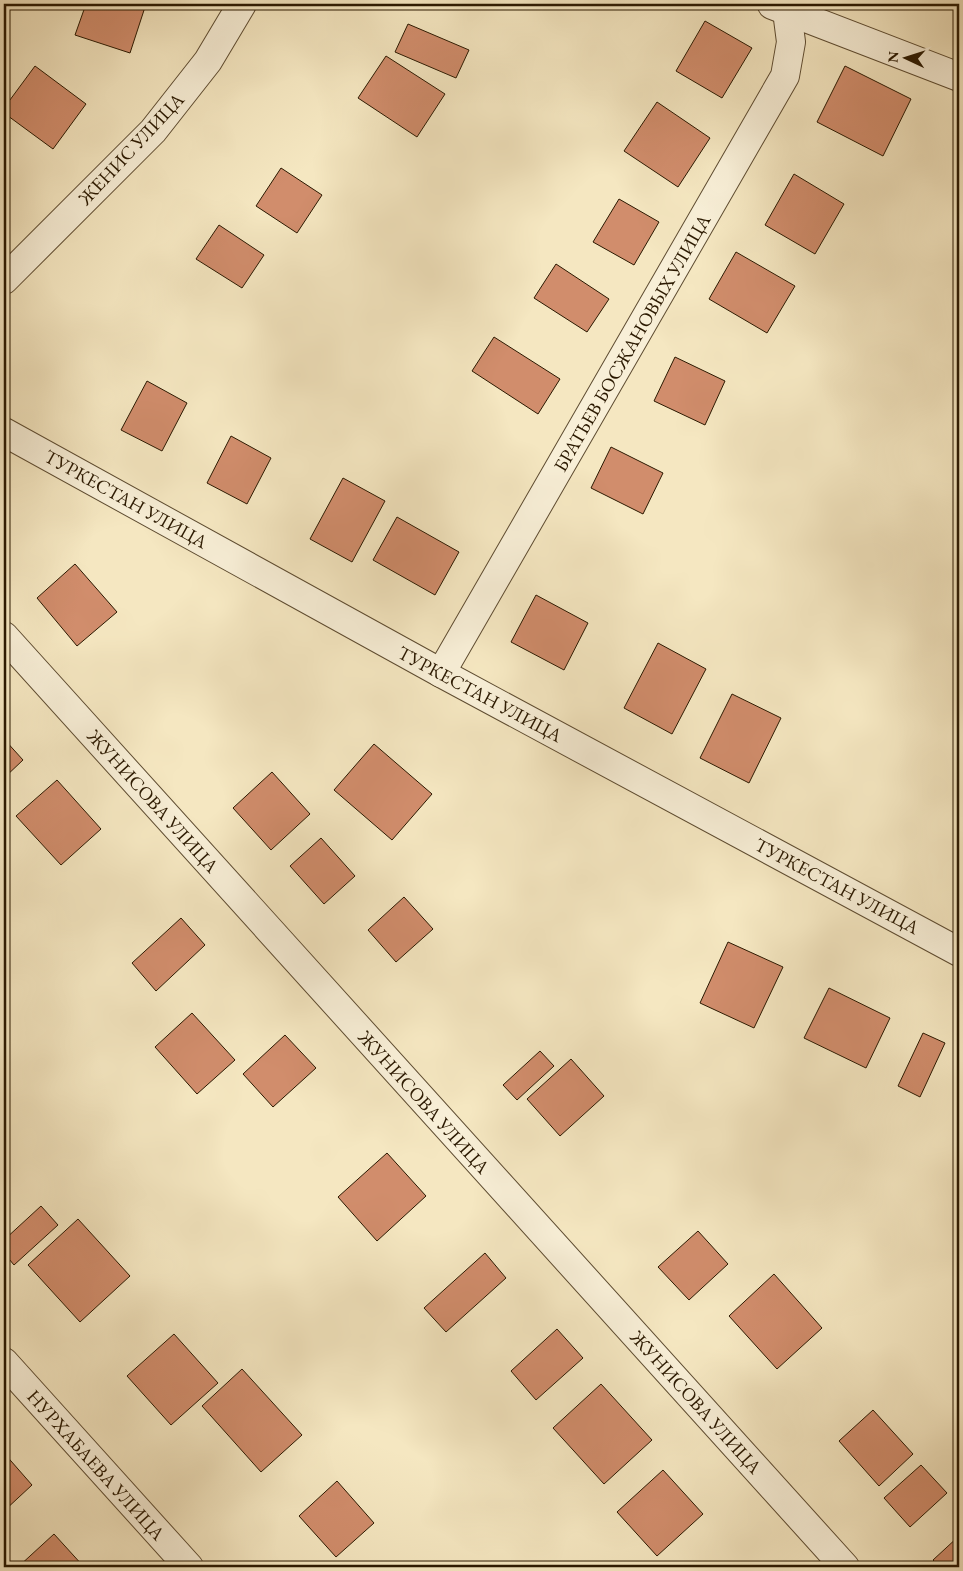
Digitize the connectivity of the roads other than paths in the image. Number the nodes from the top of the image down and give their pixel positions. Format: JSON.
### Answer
{"nodes":[{"id":1,"x":242,"y":4,"type":"edge"},
{"id":2,"x":781,"y":6,"type":"edge"},
{"id":3,"x":959,"y":77,"type":"edge"},
{"id":4,"x":4,"y":280,"type":"edge"},
{"id":5,"x":4,"y":432,"type":"edge"},
{"id":6,"x":4,"y":636,"type":"edge"},
{"id":7,"x":441,"y":673,"type":"junction"},
{"id":8,"x":959,"y":952,"type":"edge"},
{"id":9,"x":4,"y":1362,"type":"edge"},
{"id":10,"x":189,"y":1567,"type":"edge"},
{"id":11,"x":845,"y":1567,"type":"edge"}],
"edges":[{"from":1,"to":4,"type":"street","name":"ЖЕНИС УЛИЦА"},
{"from":2,"to":3,"type":"street"},
{"from":2,"to":7,"type":"street","name":"БРАТЬЕВ БОСЖАНОВЫХ УЛИЦА"},
{"from":5,"to":7,"type":"street","name":"ТУРКЕСТАН УЛИЦА"},
{"from":6,"to":11,"type":"street","name":"ЖУНИСОВА УЛИЦА"},
{"from":7,"to":8,"type":"street","name":"ТУРКЕСТАН УЛИЦА"},
{"from":9,"to":10,"type":"street","name":"НУРХАБАЕВА УЛИЦА"}]}
